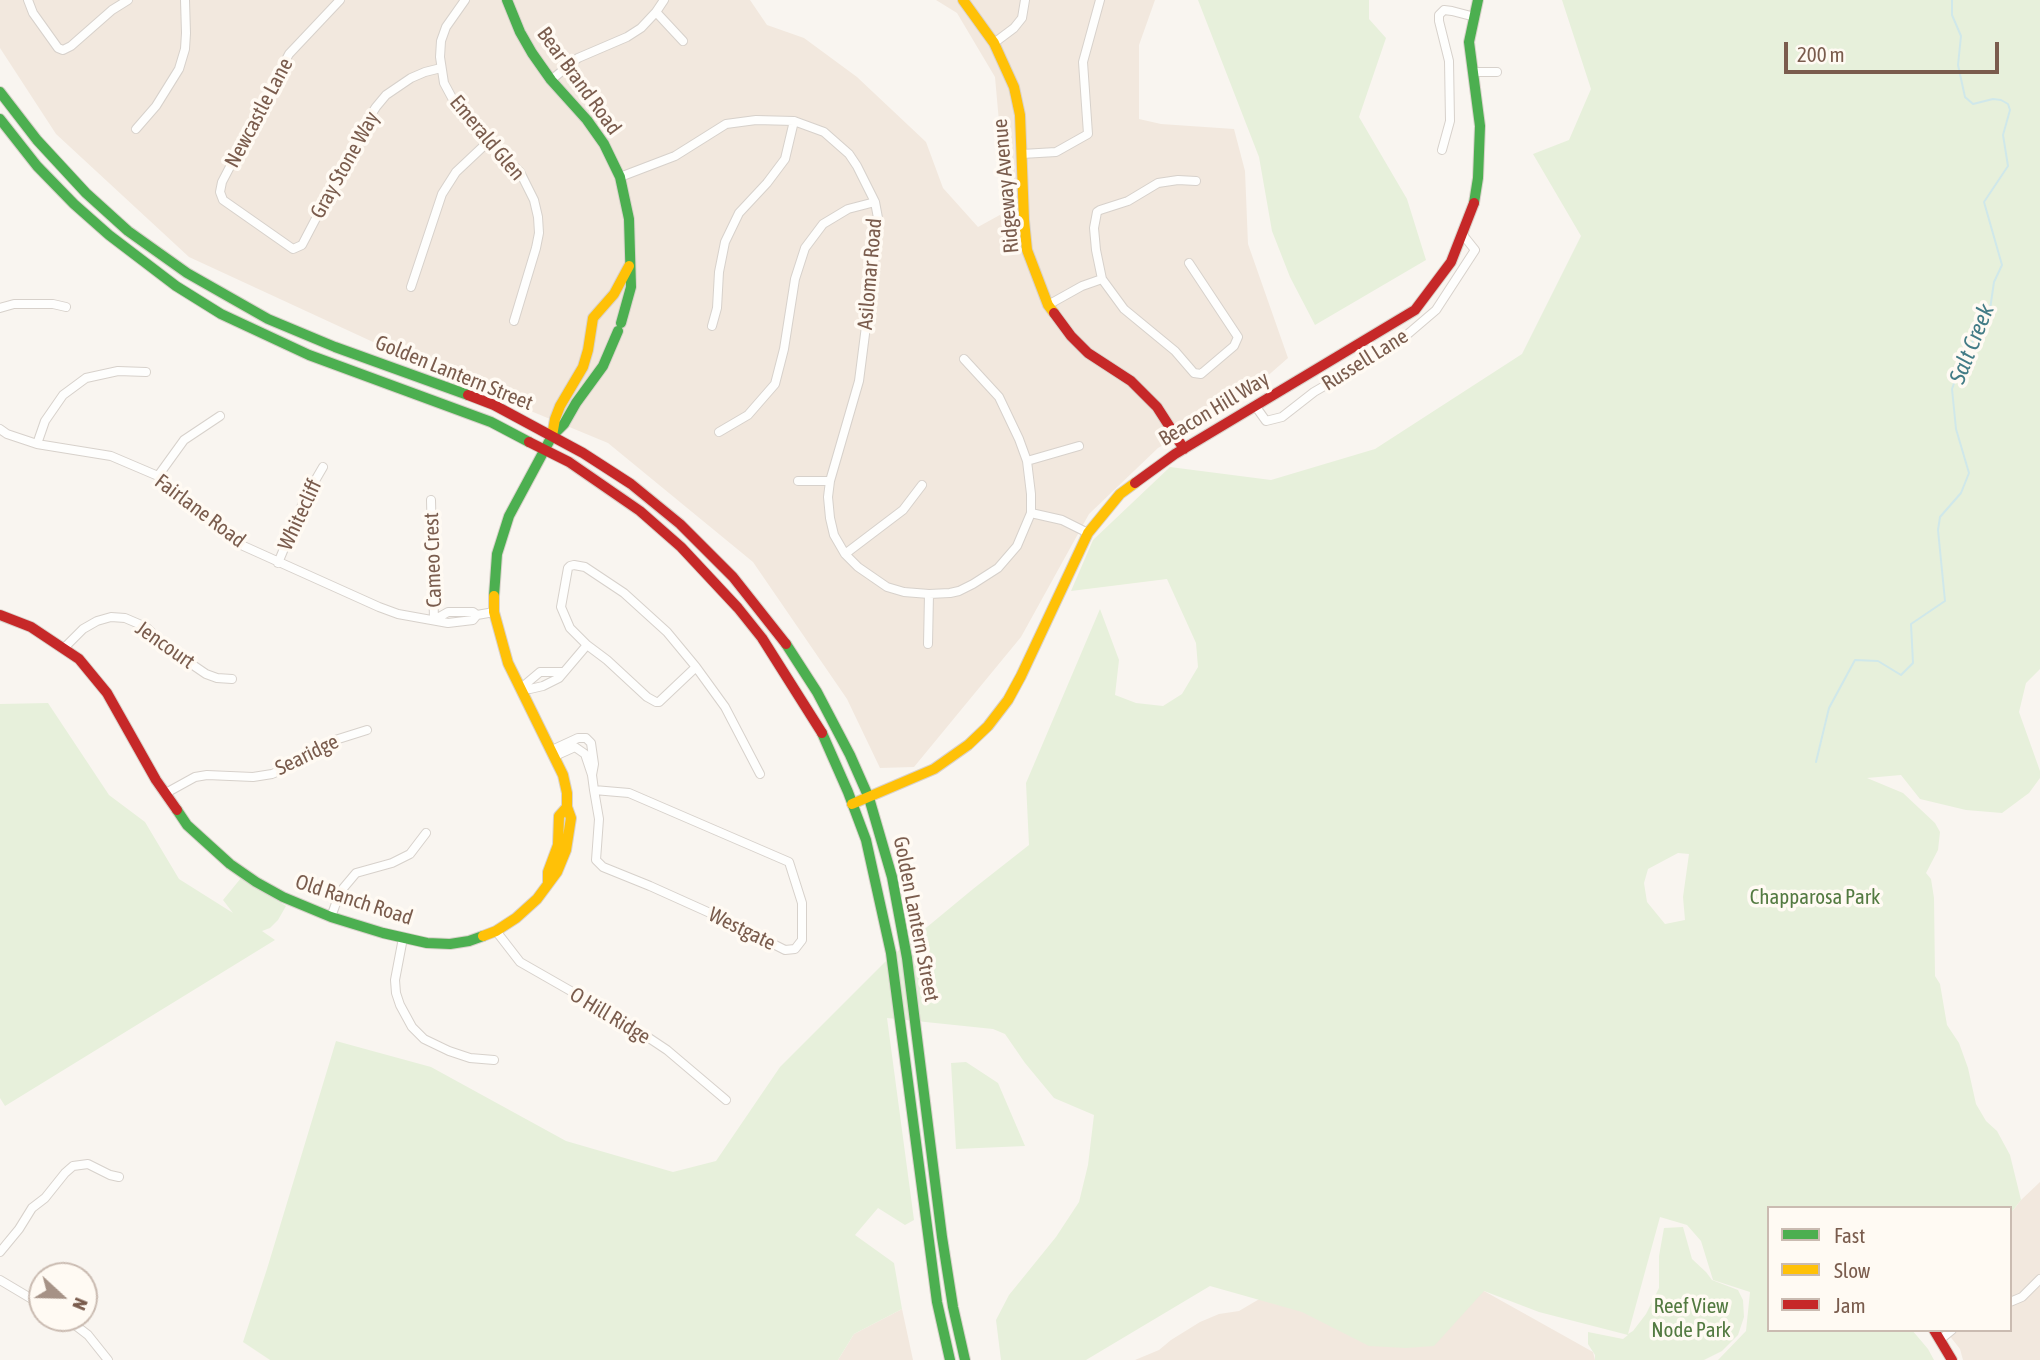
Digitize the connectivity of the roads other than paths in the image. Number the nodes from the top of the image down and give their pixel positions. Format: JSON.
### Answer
{"nodes":[{"id":1,"x":28,"y":0,"type":"edge"},
{"id":2,"x":128,"y":0,"type":"edge"},
{"id":3,"x":185,"y":0,"type":"edge"},
{"id":4,"x":340,"y":0,"type":"edge"},
{"id":5,"x":465,"y":0,"type":"edge"},
{"id":6,"x":507,"y":0,"type":"edge"},
{"id":7,"x":664,"y":0,"type":"edge"},
{"id":8,"x":963,"y":0,"type":"edge"},
{"id":9,"x":1025,"y":0,"type":"edge"},
{"id":10,"x":1100,"y":0,"type":"edge"},
{"id":11,"x":1478,"y":0,"type":"edge"},
{"id":12,"x":656,"y":12,"type":"junction"},
{"id":13,"x":1475,"y":17,"type":"junction"},
{"id":14,"x":683,"y":41,"type":"dead end"},
{"id":15,"x":994,"y":43,"type":"junction"},
{"id":16,"x":441,"y":68,"type":"junction"},
{"id":17,"x":1472,"y":72,"type":"junction"},
{"id":18,"x":1497,"y":72,"type":"dead end"},
{"id":19,"x":551,"y":80,"type":"junction"},
{"id":20,"x":0,"y":92,"type":"edge"},
{"id":21,"x":0,"y":119,"type":"edge"},
{"id":22,"x":794,"y":121,"type":"junction"},
{"id":23,"x":136,"y":129,"type":"dead end"},
{"id":24,"x":489,"y":140,"type":"junction"},
{"id":25,"x":1442,"y":150,"type":"dead end"},
{"id":26,"x":1022,"y":154,"type":"junction"},
{"id":27,"x":620,"y":177,"type":"junction"},
{"id":28,"x":1196,"y":181,"type":"dead end"},
{"id":29,"x":875,"y":202,"type":"junction"},
{"id":30,"x":1463,"y":235,"type":"junction"},
{"id":31,"x":293,"y":249,"type":"joint"},
{"id":32,"x":1189,"y":263,"type":"dead end"},
{"id":33,"x":629,"y":266,"type":"junction"},
{"id":34,"x":1102,"y":279,"type":"junction"},
{"id":35,"x":411,"y":287,"type":"dead end"},
{"id":36,"x":1048,"y":306,"type":"junction"},
{"id":37,"x":66,"y":307,"type":"dead end"},
{"id":38,"x":0,"y":308,"type":"edge"},
{"id":39,"x":514,"y":321,"type":"dead end"},
{"id":40,"x":712,"y":326,"type":"dead end"},
{"id":41,"x":964,"y":359,"type":"dead end"},
{"id":42,"x":146,"y":372,"type":"dead end"},
{"id":43,"x":1256,"y":407,"type":"junction"},
{"id":44,"x":220,"y":416,"type":"dead end"},
{"id":45,"x":0,"y":429,"type":"edge"},
{"id":46,"x":719,"y":432,"type":"dead end"},
{"id":47,"x":552,"y":436,"type":"junction"},
{"id":48,"x":37,"y":444,"type":"junction"},
{"id":49,"x":1079,"y":446,"type":"dead end"},
{"id":50,"x":545,"y":449,"type":"junction"},
{"id":51,"x":1184,"y":449,"type":"junction"},
{"id":52,"x":1027,"y":461,"type":"junction"},
{"id":53,"x":323,"y":467,"type":"dead end"},
{"id":54,"x":158,"y":476,"type":"junction"},
{"id":55,"x":798,"y":481,"type":"dead end"},
{"id":56,"x":830,"y":481,"type":"junction"},
{"id":57,"x":922,"y":485,"type":"dead end"},
{"id":58,"x":431,"y":500,"type":"dead end"},
{"id":59,"x":1031,"y":513,"type":"junction"},
{"id":60,"x":1088,"y":533,"type":"junction"},
{"id":61,"x":845,"y":554,"type":"junction"},
{"id":62,"x":278,"y":563,"type":"junction"},
{"id":63,"x":929,"y":594,"type":"junction"},
{"id":64,"x":494,"y":612,"type":"junction"},
{"id":65,"x":0,"y":615,"type":"edge"},
{"id":66,"x":434,"y":620,"type":"junction"},
{"id":67,"x":928,"y":644,"type":"dead end"},
{"id":68,"x":587,"y":645,"type":"junction"},
{"id":69,"x":64,"y":648,"type":"junction"},
{"id":70,"x":696,"y":667,"type":"junction"},
{"id":71,"x":548,"y":671,"type":"junction"},
{"id":72,"x":563,"y":672,"type":"junction"},
{"id":73,"x":232,"y":679,"type":"dead end"},
{"id":74,"x":553,"y":681,"type":"junction"},
{"id":75,"x":521,"y":688,"type":"junction"},
{"id":76,"x":367,"y":730,"type":"dead end"},
{"id":77,"x":553,"y":753,"type":"junction"},
{"id":78,"x":760,"y":774,"type":"dead end"},
{"id":79,"x":592,"y":775,"type":"junction"},
{"id":80,"x":594,"y":790,"type":"junction"},
{"id":81,"x":166,"y":793,"type":"junction"},
{"id":82,"x":869,"y":797,"type":"junction"},
{"id":83,"x":852,"y":804,"type":"junction"},
{"id":84,"x":426,"y":833,"type":"dead end"},
{"id":85,"x":331,"y":917,"type":"junction"},
{"id":86,"x":496,"y":931,"type":"junction"},
{"id":87,"x":403,"y":938,"type":"junction"},
{"id":88,"x":494,"y":1060,"type":"dead end"},
{"id":89,"x":726,"y":1100,"type":"dead end"},
{"id":90,"x":119,"y":1177,"type":"dead end"},
{"id":91,"x":0,"y":1252,"type":"edge"},
{"id":92,"x":2040,"y":1279,"type":"edge"},
{"id":93,"x":0,"y":1280,"type":"edge"},
{"id":94,"x":28,"y":1297,"type":"edge"},
{"id":95,"x":2012,"y":1301,"type":"edge"},
{"id":96,"x":84,"y":1332,"type":"edge"},
{"id":97,"x":1938,"y":1335,"type":"edge"},
{"id":98,"x":108,"y":1360,"type":"edge"},
{"id":99,"x":950,"y":1360,"type":"edge"},
{"id":100,"x":965,"y":1360,"type":"edge"},
{"id":101,"x":1951,"y":1360,"type":"edge"}],
"edges":[{"from":1,"to":2,"type":"street"},
{"from":3,"to":23,"type":"street"},
{"from":4,"to":31,"type":"street","name":"Newcastle Lane"},
{"from":5,"to":16,"type":"street","name":"Emerald Glen"},
{"from":6,"to":19,"type":"street","name":"Bear Brand Road"},
{"from":7,"to":12,"type":"street"},
{"from":8,"to":15,"type":"street","name":"Ridgeway Avenue"},
{"from":9,"to":15,"type":"street"},
{"from":10,"to":26,"type":"street"},
{"from":11,"to":13,"type":"street","name":"Beacon Hill Way"},
{"from":12,"to":14,"type":"street"},
{"from":12,"to":19,"type":"street"},
{"from":13,"to":17,"type":"street","name":"Beacon Hill Way"},
{"from":13,"to":25,"type":"street"},
{"from":15,"to":26,"type":"street","name":"Ridgeway Avenue"},
{"from":16,"to":24,"type":"street","name":"Emerald Glen"},
{"from":16,"to":31,"type":"street","name":"Gray Stone Way"},
{"from":17,"to":18,"type":"street"},
{"from":17,"to":30,"type":"street","name":"Beacon Hill Way"},
{"from":19,"to":27,"type":"street","name":"Bear Brand Road"},
{"from":20,"to":47,"type":"street","name":"Golden Lantern Street"},
{"from":21,"to":50,"type":"street","name":"Golden Lantern Street"},
{"from":22,"to":27,"type":"street","name":"Asilomar Road"},
{"from":22,"to":29,"type":"street","name":"Asilomar Road"},
{"from":22,"to":40,"type":"street"},
{"from":24,"to":35,"type":"street"},
{"from":24,"to":39,"type":"street","name":"Emerald Glen"},
{"from":26,"to":36,"type":"street","name":"Ridgeway Avenue"},
{"from":27,"to":33,"type":"street","name":"Bear Brand Road"},
{"from":28,"to":34,"type":"street"},
{"from":29,"to":46,"type":"street"},
{"from":29,"to":56,"type":"street","name":"Asilomar Road"},
{"from":30,"to":43,"type":"street","name":"Beacon Hill Way"},
{"from":30,"to":43,"type":"street","name":"Russell Lane"},
{"from":32,"to":34,"type":"street"},
{"from":33,"to":47,"type":"street","name":"Bear Brand Road"},
{"from":33,"to":47,"type":"street","name":"Bear Brand Road"},
{"from":34,"to":36,"type":"street"},
{"from":36,"to":51,"type":"street","name":"Ridgeway Avenue"},
{"from":37,"to":38,"type":"street"},
{"from":41,"to":52,"type":"street","name":"Asilomar Road"},
{"from":42,"to":48,"type":"street"},
{"from":43,"to":51,"type":"street","name":"Beacon Hill Way"},
{"from":44,"to":54,"type":"street"},
{"from":45,"to":48,"type":"street","name":"Fairlane Road"},
{"from":47,"to":50,"type":"street","name":"Old Ranch Road"},
{"from":47,"to":82,"type":"street","name":"Golden Lantern Street"},
{"from":48,"to":54,"type":"street","name":"Fairlane Road"},
{"from":49,"to":52,"type":"street"},
{"from":50,"to":64,"type":"street","name":"Old Ranch Road"},
{"from":50,"to":83,"type":"street","name":"Golden Lantern Street"},
{"from":51,"to":60,"type":"street","name":"Beacon Hill Way"},
{"from":52,"to":59,"type":"street","name":"Asilomar Road"},
{"from":53,"to":62,"type":"street","name":"Whitecliff"},
{"from":54,"to":62,"type":"street","name":"Fairlane Road"},
{"from":55,"to":56,"type":"street"},
{"from":56,"to":61,"type":"street","name":"Asilomar Road"},
{"from":57,"to":61,"type":"street"},
{"from":58,"to":66,"type":"street","name":"Cameo Crest"},
{"from":59,"to":60,"type":"street"},
{"from":59,"to":63,"type":"street","name":"Asilomar Road"},
{"from":60,"to":82,"type":"street","name":"Beacon Hill Way"},
{"from":61,"to":63,"type":"street","name":"Asilomar Road"},
{"from":62,"to":66,"type":"street","name":"Fairlane Road"},
{"from":63,"to":67,"type":"street"},
{"from":64,"to":66,"type":"street","name":"Fairlane Road"},
{"from":64,"to":75,"type":"street","name":"Old Ranch Road"},
{"from":65,"to":69,"type":"street","name":"Old Ranch Road"},
{"from":68,"to":70,"type":"street"},
{"from":68,"to":70,"type":"street"},
{"from":68,"to":72,"type":"street"},
{"from":69,"to":73,"type":"street","name":"Jencourt"},
{"from":69,"to":81,"type":"street","name":"Old Ranch Road"},
{"from":70,"to":78,"type":"street"},
{"from":71,"to":72,"type":"street"},
{"from":71,"to":74,"type":"street"},
{"from":71,"to":75,"type":"street"},
{"from":72,"to":74,"type":"street"},
{"from":74,"to":75,"type":"street"},
{"from":75,"to":77,"type":"street","name":"Old Ranch Road"},
{"from":76,"to":81,"type":"street","name":"Searidge"},
{"from":77,"to":79,"type":"street","name":"Westgate"},
{"from":77,"to":79,"type":"street","name":"Westgate"},
{"from":77,"to":86,"type":"street","name":"Old Ranch Road"},
{"from":79,"to":80,"type":"street","name":"Westgate"},
{"from":80,"to":80,"type":"street","name":"Westgate"},
{"from":81,"to":85,"type":"street","name":"Old Ranch Road"},
{"from":82,"to":83,"type":"street","name":"Beacon Hill Way"},
{"from":82,"to":100,"type":"street","name":"Golden Lantern Street"},
{"from":83,"to":99,"type":"street","name":"Golden Lantern Street"},
{"from":84,"to":85,"type":"street"},
{"from":85,"to":87,"type":"street","name":"Old Ranch Road"},
{"from":86,"to":87,"type":"street","name":"Old Ranch Road"},
{"from":86,"to":89,"type":"street","name":"O Hill Ridge"},
{"from":87,"to":88,"type":"street"},
{"from":90,"to":91,"type":"street"},
{"from":92,"to":95,"type":"street"},
{"from":93,"to":94,"type":"street"},
{"from":96,"to":98,"type":"street"},
{"from":97,"to":101,"type":"street"}]}
